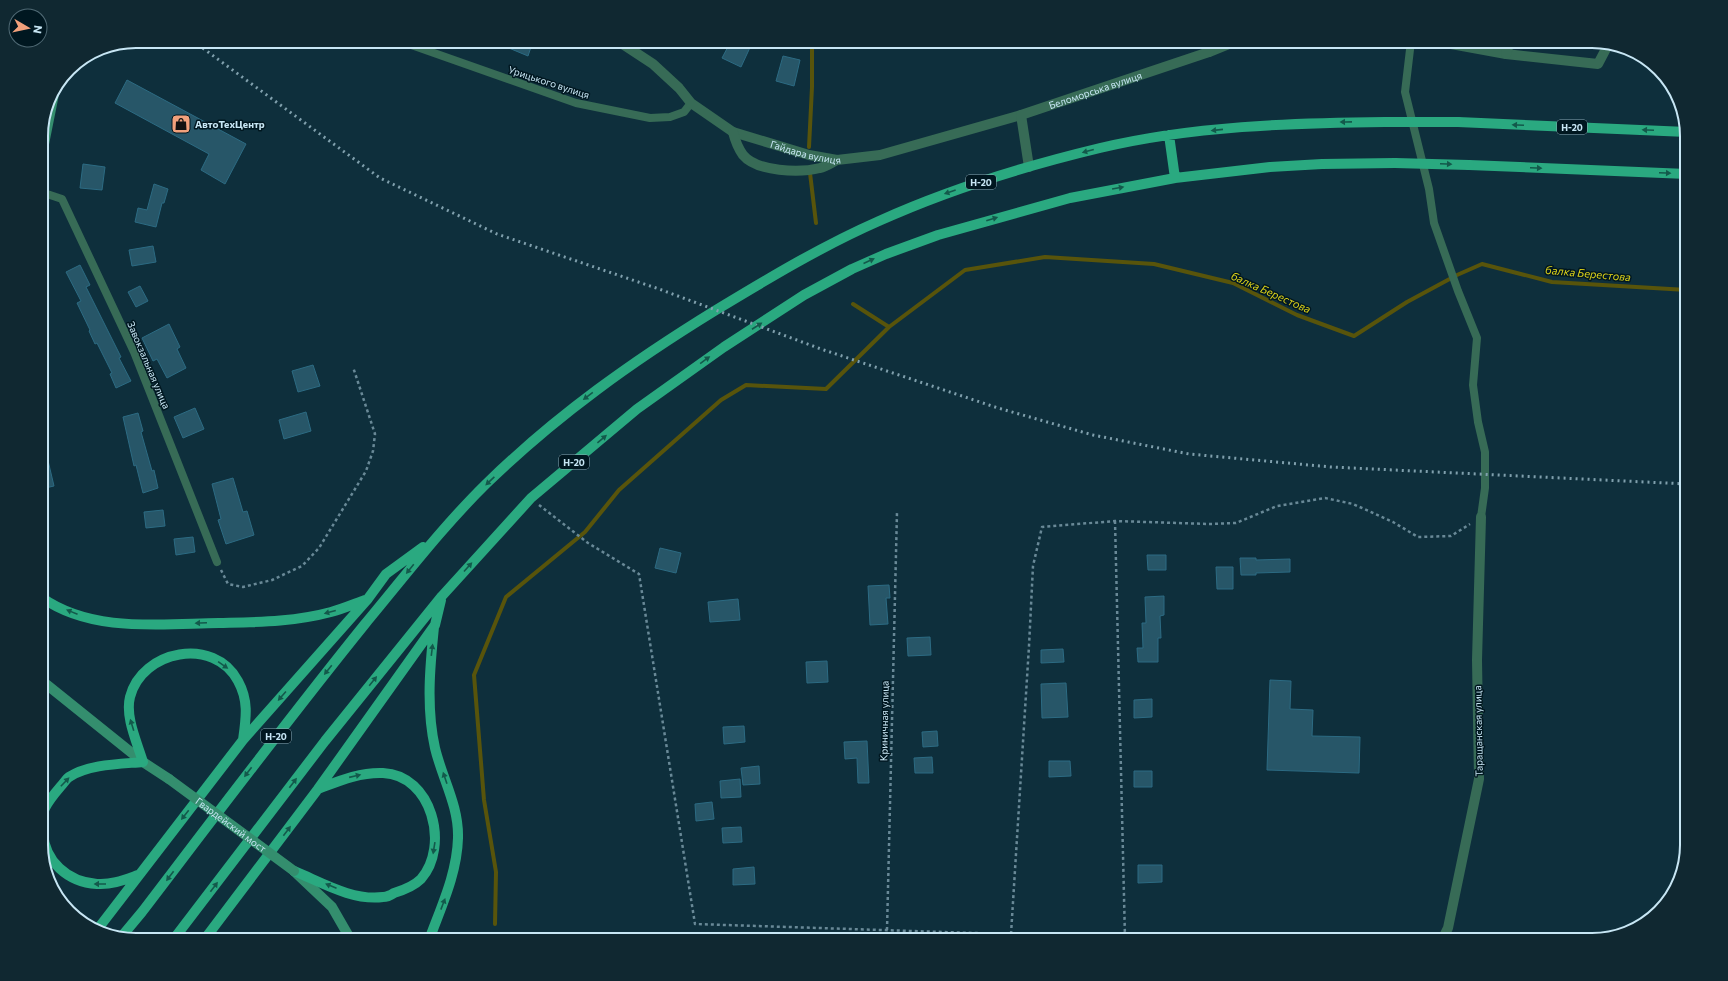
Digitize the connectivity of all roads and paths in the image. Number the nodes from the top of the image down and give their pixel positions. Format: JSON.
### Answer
{"nodes":[{"id":1,"x":420,"y":48,"type":"edge"},
{"id":2,"x":628,"y":48,"type":"edge"},
{"id":3,"x":1210,"y":48,"type":"edge"},
{"id":4,"x":1219,"y":48,"type":"edge"},
{"id":5,"x":1410,"y":48,"type":"edge"},
{"id":6,"x":1473,"y":48,"type":"edge"},
{"id":7,"x":1508,"y":48,"type":"edge"},
{"id":8,"x":1606,"y":49,"type":"edge"},
{"id":9,"x":1209,"y":52,"type":"junction"},
{"id":10,"x":1506,"y":54,"type":"junction"},
{"id":11,"x":691,"y":103,"type":"junction"},
{"id":12,"x":1021,"y":115,"type":"junction"},
{"id":13,"x":733,"y":132,"type":"junction"},
{"id":14,"x":1680,"y":132,"type":"edge"},
{"id":15,"x":1169,"y":135,"type":"junction"},
{"id":16,"x":837,"y":160,"type":"junction"},
{"id":17,"x":1029,"y":167,"type":"junction"},
{"id":18,"x":1680,"y":174,"type":"edge"},
{"id":19,"x":1175,"y":178,"type":"junction"},
{"id":20,"x":48,"y":194,"type":"edge"},
{"id":21,"x":352,"y":367,"type":"dead end"},
{"id":22,"x":531,"y":498,"type":"junction"},
{"id":23,"x":897,"y":512,"type":"dead end"},
{"id":24,"x":1481,"y":517,"type":"junction"},
{"id":25,"x":1115,"y":521,"type":"junction"},
{"id":26,"x":435,"y":539,"type":"junction"},
{"id":27,"x":217,"y":562,"type":"joint"},
{"id":28,"x":442,"y":596,"type":"junction"},
{"id":29,"x":367,"y":600,"type":"junction"},
{"id":30,"x":48,"y":601,"type":"edge"},
{"id":31,"x":434,"y":625,"type":"junction"},
{"id":32,"x":48,"y":686,"type":"edge"},
{"id":33,"x":243,"y":740,"type":"junction"},
{"id":34,"x":144,"y":762,"type":"junction"},
{"id":35,"x":318,"y":788,"type":"junction"},
{"id":36,"x":48,"y":805,"type":"edge"},
{"id":37,"x":49,"y":855,"type":"edge"},
{"id":38,"x":294,"y":871,"type":"junction"},
{"id":39,"x":138,"y":875,"type":"junction"},
{"id":40,"x":101,"y":925,"type":"edge"},
{"id":41,"x":887,"y":930,"type":"junction"},
{"id":42,"x":125,"y":932,"type":"edge"},
{"id":43,"x":178,"y":933,"type":"edge"},
{"id":44,"x":209,"y":933,"type":"edge"},
{"id":45,"x":347,"y":933,"type":"edge"},
{"id":46,"x":432,"y":933,"type":"edge"},
{"id":47,"x":980,"y":933,"type":"edge"},
{"id":48,"x":1011,"y":933,"type":"edge"},
{"id":49,"x":1125,"y":933,"type":"edge"},
{"id":50,"x":1446,"y":933,"type":"edge"}],
"edges":[{"from":1,"to":11,"type":"lane","name":"Урицького вулиця"},
{"from":2,"to":11,"type":"street","name":"Гайдара вулиця"},
{"from":3,"to":9,"type":"street"},
{"from":4,"to":9,"type":"street","name":"Беломорська вулиця"},
{"from":5,"to":24,"type":"lane"},
{"from":6,"to":10,"type":"street"},
{"from":7,"to":10,"type":"street"},
{"from":8,"to":10,"type":"street"},
{"from":9,"to":12,"type":"street","name":"Беломорська вулиця"},
{"from":11,"to":13,"type":"street","name":"Гайдара вулиця"},
{"from":12,"to":16,"type":"street","name":"Гайдара вулиця"},
{"from":12,"to":17,"type":"street"},
{"from":13,"to":16,"type":"street","name":"Гайдара вулиця"},
{"from":13,"to":16,"type":"street"},
{"from":14,"to":15,"type":"main road","number":"Н-20","one_way":true,"bridge":true},
{"from":15,"to":17,"type":"main road","number":"Н-20","one_way":true},
{"from":15,"to":19,"type":"main road"},
{"from":17,"to":26,"type":"main road","number":"Н-20","one_way":true},
{"from":19,"to":18,"type":"main road","number":"Н-20","one_way":true,"bridge":true},
{"from":22,"to":19,"type":"main road","number":"Н-20","one_way":true},
{"from":20,"to":27,"type":"lane","name":"Завокзальная улица"},
{"from":21,"to":27,"type":"path"},
{"from":28,"to":22,"type":"main road","number":"Н-20","one_way":true},
{"from":22,"to":41,"type":"path"},
{"from":23,"to":41,"type":"path","name":"Криничная улица"},
{"from":24,"to":25,"type":"path"},
{"from":24,"to":50,"type":"street","name":"Таращанская улица"},
{"from":25,"to":48,"type":"path"},
{"from":25,"to":49,"type":"path"},
{"from":26,"to":29,"type":"main road"},
{"from":26,"to":42,"type":"main road","number":"Н-20","one_way":true},
{"from":28,"to":31,"type":"main road"},
{"from":43,"to":28,"type":"main road","number":"Н-20","one_way":true},
{"from":29,"to":30,"type":"main road","one_way":true},
{"from":29,"to":33,"type":"main road","one_way":true},
{"from":31,"to":35,"type":"main road"},
{"from":46,"to":31,"type":"main road","one_way":true},
{"from":32,"to":34,"type":"main road","name":"Гвардейский мост"},
{"from":34,"to":33,"type":"main road","one_way":true},
{"from":33,"to":39,"type":"main road","one_way":true},
{"from":36,"to":34,"type":"main road","one_way":true},
{"from":34,"to":38,"type":"main road","name":"Гвардейский мост","bridge":true},
{"from":35,"to":38,"type":"main road","one_way":true},
{"from":44,"to":35,"type":"main road","one_way":true},
{"from":39,"to":37,"type":"main road","one_way":true},
{"from":38,"to":45,"type":"main road","name":"Гвардейский мост"},
{"from":39,"to":40,"type":"main road"},
{"from":41,"to":47,"type":"path"}]}
